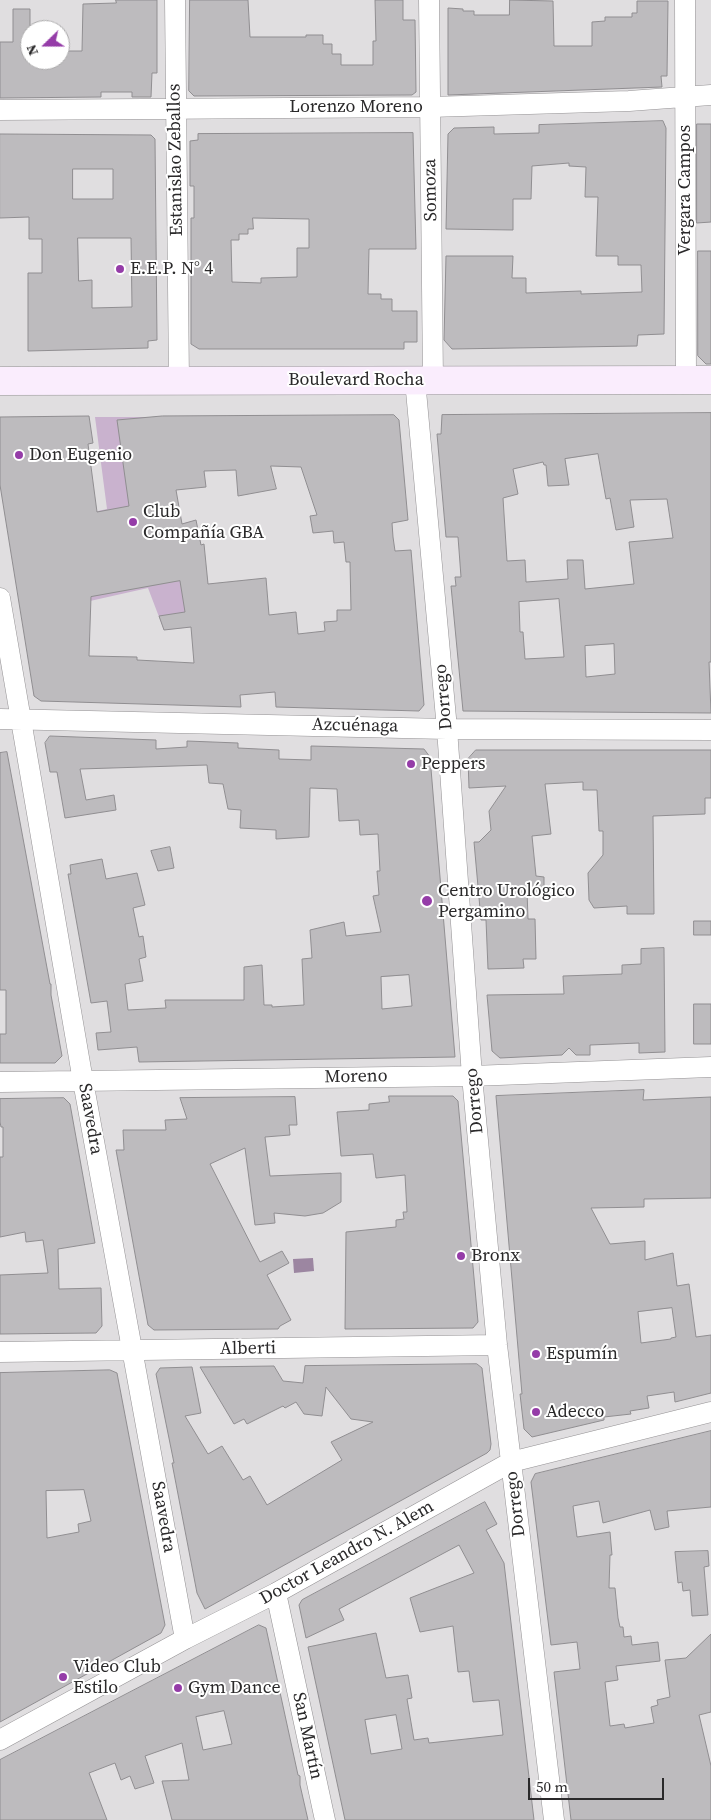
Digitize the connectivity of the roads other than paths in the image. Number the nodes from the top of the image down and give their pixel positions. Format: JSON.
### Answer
{"nodes":[{"id":1,"x":175,"y":0,"type":"edge"},
{"id":2,"x":429,"y":0,"type":"edge"},
{"id":3,"x":685,"y":0,"type":"edge"},
{"id":4,"x":711,"y":95,"type":"edge"},
{"id":5,"x":685,"y":97,"type":"junction"},
{"id":6,"x":430,"y":106,"type":"junction"},
{"id":7,"x":175,"y":108,"type":"junction"},
{"id":8,"x":0,"y":110,"type":"edge"},
{"id":9,"x":424,"y":380,"type":"junction"},
{"id":10,"x":699,"y":380,"type":"edge"},
{"id":11,"x":0,"y":381,"type":"edge"},
{"id":12,"x":179,"y":381,"type":"junction"},
{"id":13,"x":0,"y":598,"type":"edge"},
{"id":14,"x":0,"y":719,"type":"edge"},
{"id":15,"x":20,"y":719,"type":"junction"},
{"id":16,"x":447,"y":728,"type":"junction"},
{"id":17,"x":711,"y":730,"type":"edge"},
{"id":18,"x":711,"y":1067,"type":"edge"},
{"id":19,"x":472,"y":1076,"type":"junction"},
{"id":20,"x":83,"y":1081,"type":"junction"},
{"id":21,"x":0,"y":1082,"type":"edge"},
{"id":22,"x":497,"y":1345,"type":"junction"},
{"id":23,"x":132,"y":1351,"type":"junction"},
{"id":24,"x":0,"y":1352,"type":"edge"},
{"id":25,"x":711,"y":1412,"type":"edge"},
{"id":26,"x":511,"y":1462,"type":"junction"},
{"id":27,"x":276,"y":1593,"type":"junction"},
{"id":28,"x":185,"y":1639,"type":"junction"},
{"id":29,"x":0,"y":1740,"type":"edge"},
{"id":30,"x":325,"y":1820,"type":"edge"},
{"id":31,"x":554,"y":1820,"type":"edge"}],
"edges":[{"from":1,"to":7,"type":"street","name":"Estanislao Zeballos"},
{"from":2,"to":6,"type":"street","name":"Somoza"},
{"from":3,"to":5,"type":"street","name":"Vergara Campos"},
{"from":4,"to":5,"type":"street","name":"Lorenzo Moreno"},
{"from":5,"to":6,"type":"street","name":"Lorenzo Moreno"},
{"from":5,"to":10,"type":"street","name":"Vergara Campos"},
{"from":6,"to":7,"type":"street","name":"Lorenzo Moreno"},
{"from":6,"to":9,"type":"street","name":"Somoza"},
{"from":7,"to":8,"type":"street","name":"Lorenzo Moreno"},
{"from":7,"to":12,"type":"street","name":"Estanislao Zeballos"},
{"from":9,"to":10,"type":"main road","name":"Boulevard Rocha"},
{"from":9,"to":12,"type":"main road","name":"Boulevard Rocha"},
{"from":9,"to":16,"type":"street","name":"Dorrego"},
{"from":11,"to":12,"type":"main road","name":"Boulevard Rocha"},
{"from":13,"to":15,"type":"street","name":"Saavedra"},
{"from":14,"to":15,"type":"street","name":"Azcuénaga"},
{"from":15,"to":16,"type":"street","name":"Azcuénaga"},
{"from":15,"to":20,"type":"street","name":"Saavedra"},
{"from":16,"to":17,"type":"street","name":"Azcuénaga"},
{"from":16,"to":19,"type":"street","name":"Dorrego"},
{"from":18,"to":19,"type":"street","name":"Moreno"},
{"from":19,"to":20,"type":"street","name":"Moreno"},
{"from":19,"to":22,"type":"street","name":"Dorrego"},
{"from":20,"to":21,"type":"street","name":"Moreno"},
{"from":20,"to":23,"type":"street","name":"Saavedra"},
{"from":22,"to":23,"type":"street","name":"Alberti"},
{"from":22,"to":26,"type":"street","name":"Dorrego"},
{"from":23,"to":24,"type":"street","name":"Alberti"},
{"from":23,"to":28,"type":"street","name":"Saavedra"},
{"from":25,"to":26,"type":"street","name":"Doctor Leandro N. Alem"},
{"from":26,"to":27,"type":"street","name":"Doctor Leandro N. Alem"},
{"from":26,"to":31,"type":"street","name":"Dorrego"},
{"from":27,"to":28,"type":"street","name":"Doctor Leandro N. Alem"},
{"from":27,"to":30,"type":"street","name":"San Martín"},
{"from":28,"to":29,"type":"street","name":"Doctor Leandro N. Alem"}]}
